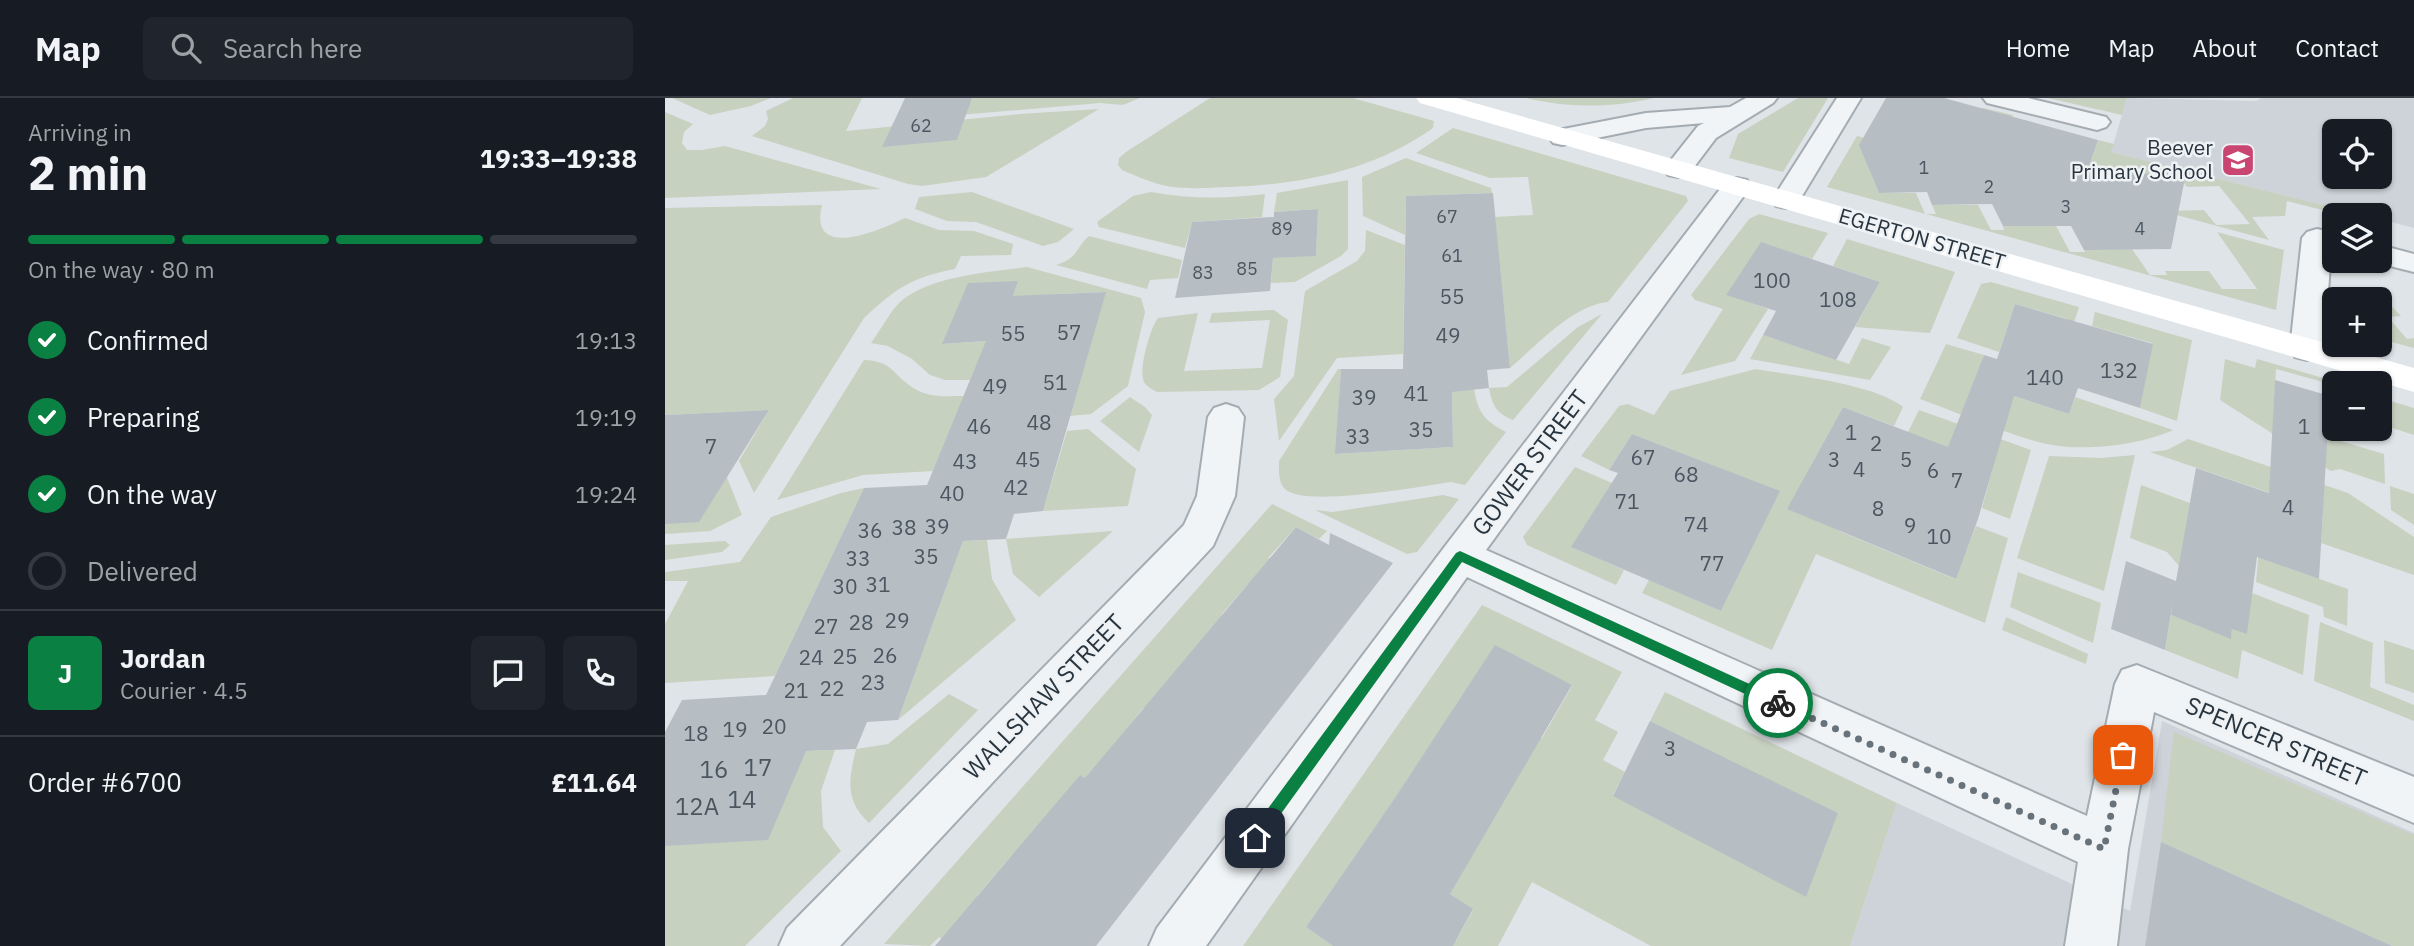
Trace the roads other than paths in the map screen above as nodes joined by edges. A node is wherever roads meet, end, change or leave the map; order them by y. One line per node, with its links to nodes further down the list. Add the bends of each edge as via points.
1 (1429, 98): 7 (street, EGERTON STREET)
2 (1764, 98): 5 (street)
3 (1996, 98): 6 (street)
4 (1849, 99): 10 (street)
5 (1731, 115): 7 (street, via 1699,114); 8 (street, via 1707,132)
6 (2097, 122)
7 (1562, 137): 8 (street, EGERTON STREET)
8 (1678, 169): 9 (street, EGERTON STREET)
9 (1737, 186): 10 (street, EGERTON STREET); 17 (street, GOWER STREET)
10 (1786, 200): 14 (street, EGERTON STREET)
11 (2322, 239): 14 (street, via 2317,238)
12 (2392, 257): 13 (street)
13 (2414, 263)
14 (2307, 349): 15 (street, EGERTON STREET)
15 (2414, 380)
16 (1226, 417): 20 (street, WALLSHAW STREET, via 1216,496 1199,535)
17 (1460, 556): 19 (street); 21 (street, GOWER STREET)
18 (2414, 800): 19 (street, SPENCER STREET, via 2137,684)
19 (2104, 849): 22 (street)
20 (805, 946)
21 (1175, 946)
22 (2091, 946)

